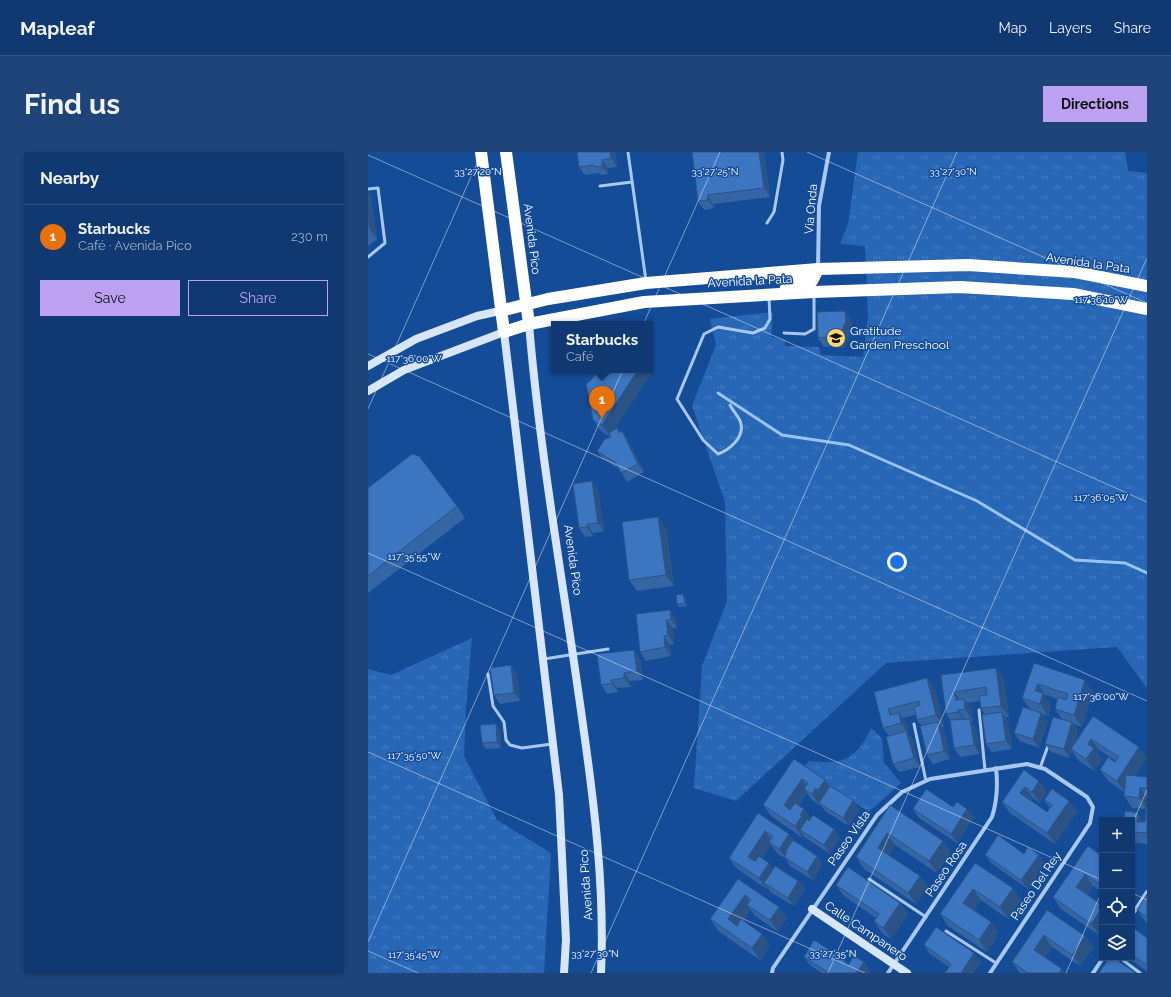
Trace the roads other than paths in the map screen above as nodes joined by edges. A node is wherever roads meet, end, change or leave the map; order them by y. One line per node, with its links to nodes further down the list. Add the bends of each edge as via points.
1 (481, 152): 19 (highway, Avenida Pico)
2 (506, 152): 17 (highway, Avenida Pico)
3 (628, 152): 6 (lane)
4 (782, 152): 9 (lane, via 783,160 774,212)
5 (829, 152): 11 (street, Via Onda, via 819,206)
6 (632, 182): 7 (lane); 12 (lane)
7 (600, 186)
8 (368, 189): 10 (lane, via 378,188 385,243)
9 (767, 223)
10 (368, 257)
11 (818, 269): 12 (highway, Avenida la Pata); 13 (highway, Avenida la Pata, via 968,265 1075,272); 15 (highway, via 812,282 788,283)
12 (646, 283): 17 (highway, Avenida la Pata)
13 (1147, 286)
14 (814, 292): 15 (highway, Avenida la Pata); 18 (highway, Avenida la Pata, via 960,287 1073,294); 22 (lane, via 814,329 805,334)
15 (784, 293): 16 (highway, Avenida la Pata)
16 (769, 294): 20 (highway, Avenida la Pata, via 644,302); 25 (lane, via 770,319 765,328 753,334 718,327 704,334 677,399 703,440 718,454 726,451 739,439 741,425)
17 (526, 304): 19 (highway, Avenida la Pata); 20 (highway, Avenida Pico)
18 (1147, 309)
19 (500, 310): 21 (highway, Avenida Pico); 23 (main road, Avenida la Pata, via 416,339)
20 (529, 324): 21 (highway, Avenida la Pata); 27 (main road, Avenida Pico, via 541,434)
21 (504, 332): 24 (main road, Avenida la Pata, via 404,370); 28 (main road, Avenida Pico)
22 (784, 333)
23 (368, 366)
24 (368, 391)
25 (730, 405)
26 (608, 649): 27 (lane)
27 (573, 654): 28 (lane); 50 (main road, Avenida Pico, via 596,833 603,929)
28 (544, 659): 33 (main road, Avenida Pico)
29 (488, 674): 33 (lane, via 493,706 504,722 506,740 510,745 522,748)
30 (979, 710): 36 (lane)
31 (914, 724): 37 (lane)
32 (1050, 739): 35 (lane)
33 (554, 744): 49 (main road, Avenida Pico, via 560,803 566,940)
34 (996, 768): 35 (street, Paseo Vista, via 1027,764); 36 (street, Paseo Vista); 43 (street, Paseo Rosa, via 997,794 992,817)
35 (1040, 768): 38 (street, Paseo Vista, via 1087,797)
36 (985, 770): 37 (street, Paseo Vista)
37 (926, 781): 41 (street, Paseo Vista, via 902,792 877,815)
38 (1093, 808): 47 (street, Paseo Del Rey, via 1090,823)
39 (869, 879): 43 (lane)
40 (1147, 892): 42 (street)
41 (812, 909): 48 (main road, Calle Campanero); 51 (street, Paseo Vista)
42 (1135, 910)
43 (926, 917): 48 (street, Paseo Rosa)
44 (946, 931): 47 (lane)
45 (1101, 961): 55 (street)
46 (1124, 961): 56 (lane)
47 (996, 963): 54 (street, Paseo Del Rey)
48 (894, 964): 52 (street, Paseo Rosa); 53 (main road, Calle Campanero)
49 (564, 973)
50 (601, 973)
51 (772, 973)
52 (888, 973)
53 (907, 973)
54 (990, 973)
55 (1093, 973)
56 (1140, 973)

